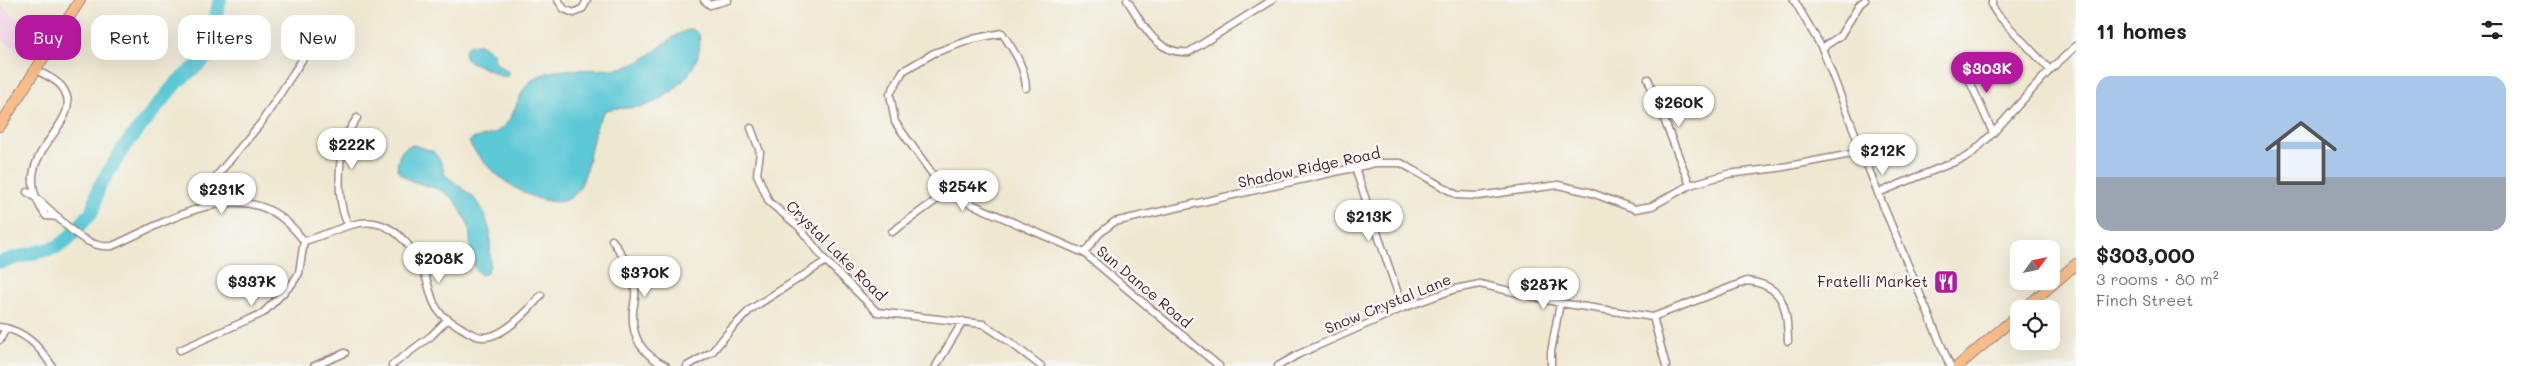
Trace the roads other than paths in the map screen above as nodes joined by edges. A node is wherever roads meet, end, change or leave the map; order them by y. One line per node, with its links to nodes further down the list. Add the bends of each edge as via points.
1 (80, 0): 15 (main road)
2 (558, 0): 3 (street, via 564,9 574,13 583,8)
3 (587, 0)
4 (704, 0): 5 (street, via 710,4)
5 (728, 0)
6 (1127, 0): 7 (street, via 1160,45 1180,52 1189,52)
7 (1272, 0)
8 (1794, 0): 12 (street)
9 (1866, 0): 12 (street, via 1860,4 1840,36)
10 (1992, 0): 16 (street, via 1997,14)
11 (2076, 46): 16 (street)
12 (1822, 48): 23 (street)
13 (302, 60): 30 (street, via 261,123 214,179 211,187)
14 (1962, 64): 22 (street)
15 (36, 70): 20 (main road); 24 (street, via 60,85 66,100 58,120)
16 (2050, 70): 22 (street)
17 (1648, 79): 26 (street)
18 (1026, 88): 28 (street, via 1026,74 1002,33 934,53 903,71 890,94 895,122)
19 (357, 118): 31 (street, via 346,136 342,155 341,208)
20 (0, 126)
21 (751, 128): 36 (street, Crystal Lake Road, via 760,152 757,174 769,202 798,226)
22 (1993, 133): 29 (street, via 1969,156)
23 (1862, 152): 26 (street, Shadow Ridge Road, via 1728,174); 29 (street)
24 (33, 153)
25 (1355, 168): 26 (street, Shadow Ridge Road, via 1401,163 1457,195 1478,196 1558,185 1589,192 1635,209 1652,206); 35 (street, Shadow Ridge Road, via 1114,222); 41 (street)
26 (1690, 185)
27 (25, 189): 30 (street, via 46,216 58,217 88,243 102,247 112,246 187,212)
28 (946, 193): 32 (street); 35 (street, Sun Dance Road)
29 (1878, 193): 62 (street)
30 (214, 205): 34 (street, via 240,203 270,210 290,224)
31 (348, 224): 34 (street, via 328,235); 43 (street, via 373,222 397,232 415,255 432,298 441,314)
32 (892, 232)
33 (612, 240): 54 (street, via 630,269 635,290 634,333 641,349)
34 (304, 241): 49 (street, via 300,273 263,313)
35 (1084, 253): 58 (street, Sun Dance Road)
36 (826, 261): 44 (street, Crystal Lake Road, via 877,312); 55 (street, via 751,309 712,352)
37 (2076, 264): 39 (main road)
38 (541, 295): 43 (street, via 526,313 491,336 482,338)
39 (2034, 300)
40 (1560, 303): 41 (street, Snow Crystal Lane, via 1480,284 1455,289); 42 (street, Snow Crystal Lane); 60 (street)
41 (1403, 308): 59 (street, Snow Crystal Lane)
42 (1653, 318): 48 (street, via 1747,282 1763,283 1778,293 1788,318); 61 (street)
43 (448, 319): 51 (street, via 431,336)
44 (963, 321): 56 (street); 57 (street, Crystal Lake Road, via 983,324)
45 (2010, 322): 63 (main road)
46 (3, 327): 47 (street); 52 (street, via 33,341)
47 (0, 340)
48 (1788, 342)
49 (180, 350)
50 (344, 353): 53 (street)
51 (392, 364)
52 (52, 366)
53 (314, 366)
54 (666, 366)
55 (687, 366)
56 (936, 366)
57 (1041, 366)
58 (1218, 366)
59 (1278, 366)
60 (1551, 366)
61 (1666, 366)
62 (1950, 366)
63 (1958, 366)

